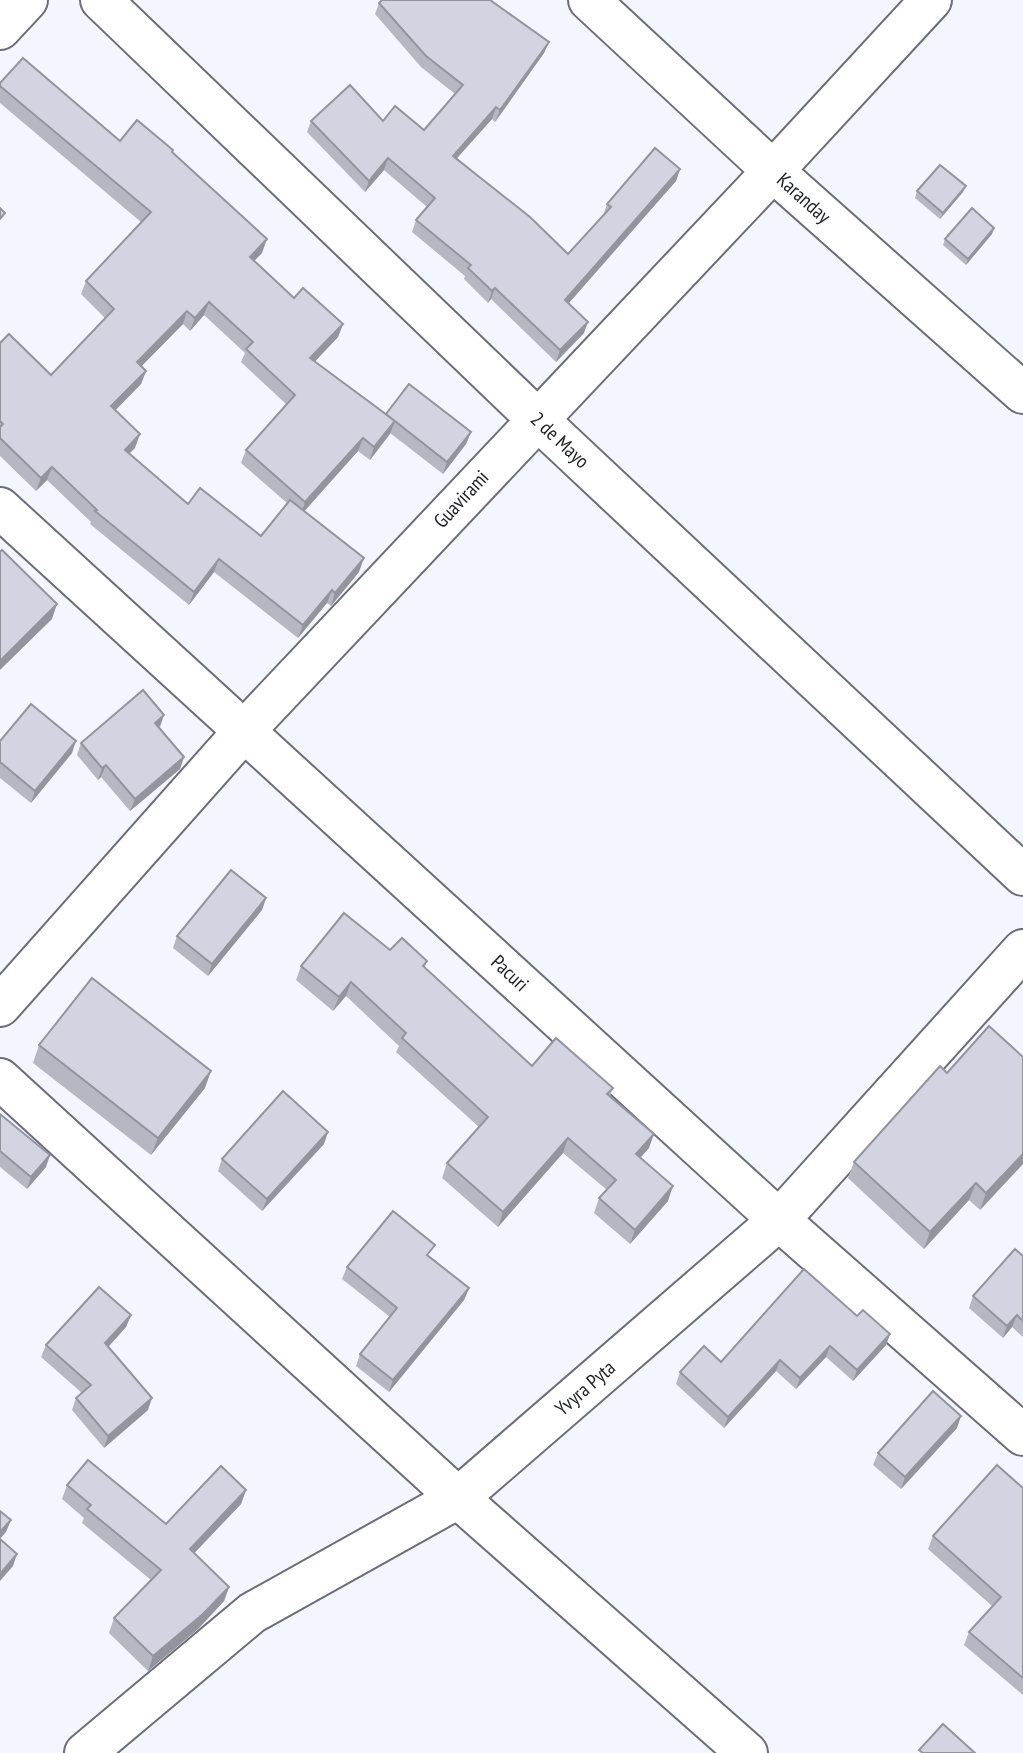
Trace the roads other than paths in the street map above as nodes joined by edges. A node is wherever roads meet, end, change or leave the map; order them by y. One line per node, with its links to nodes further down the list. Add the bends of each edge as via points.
1 (27, 0): 5 (street)
2 (101, 0): 8 (street, 2 de Mayo)
3 (589, 0): 6 (street, Karanday)
4 (931, 0): 6 (street, Guavirami)
5 (0, 29)
6 (773, 171): 7 (street, Karanday); 8 (street, Guavirami)
7 (1023, 393)
8 (537, 419): 10 (street, Guavirami); 11 (street, 2 de Mayo)
9 (0, 508): 10 (street, Pacuri)
10 (245, 730): 13 (street, Guavirami); 15 (street, Pacuri)
11 (1023, 875)
12 (1023, 950): 15 (street, Yvyra Pyta)
13 (0, 1006)
14 (0, 1079): 17 (street)
15 (779, 1220): 16 (street, Pacuri); 17 (street, Yvyra Pyta)
16 (1023, 1435)
17 (458, 1498): 18 (street, Yvyra Pyta, via 252,1613); 19 (street)
18 (85, 1753)
19 (747, 1753)

